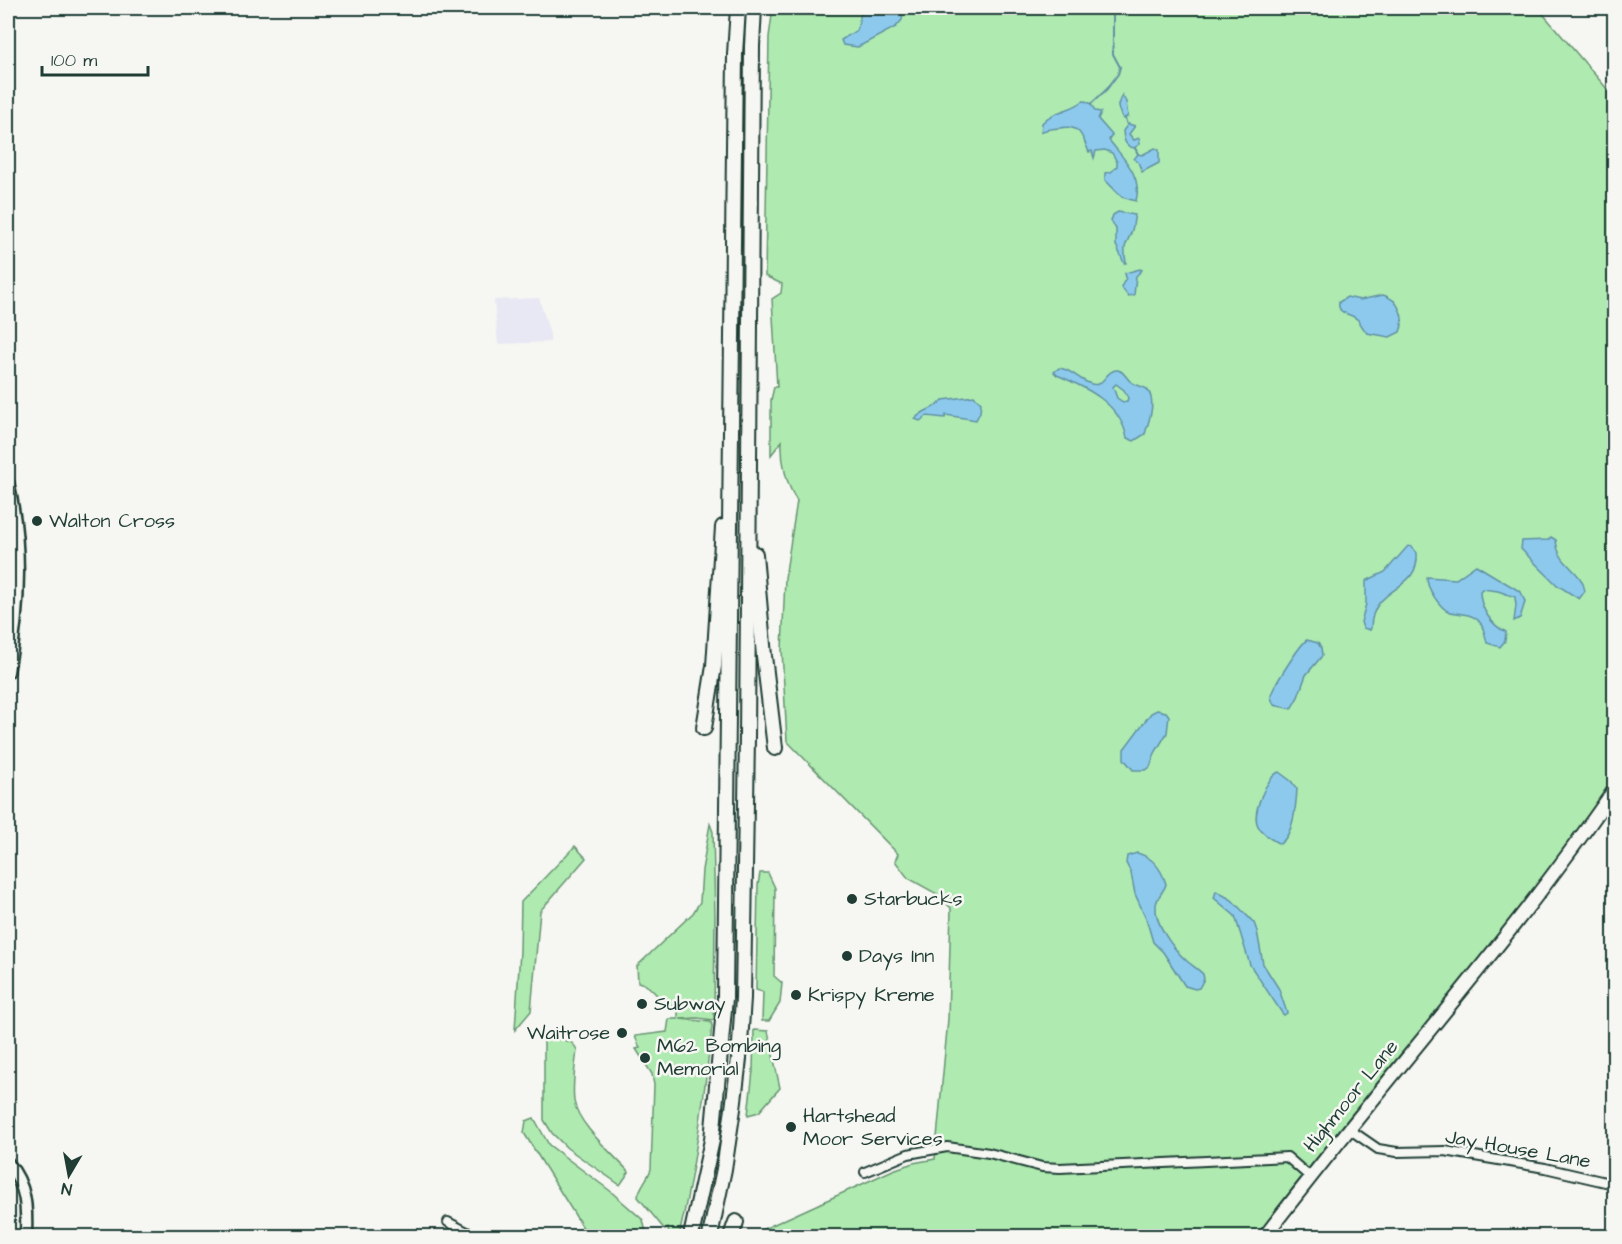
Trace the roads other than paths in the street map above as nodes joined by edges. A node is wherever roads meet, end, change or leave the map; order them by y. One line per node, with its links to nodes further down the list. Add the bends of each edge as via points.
1 (738, 8): 3 (highway)
2 (754, 8): 4 (highway)
3 (731, 462): 8 (highway, via 720,552 714,666); 20 (highway, via 725,998 712,1140)
4 (748, 471): 9 (highway); 21 (highway, via 742,1008 734,1109)
5 (8, 482): 6 (main road)
6 (11, 531): 7 (main road, via 17,569 17,608)
7 (8, 672)
8 (704, 728)
9 (775, 748)
10 (1614, 790): 11 (main road, Highmoor Lane, via 1544,887)
11 (1349, 1129): 14 (main road, Highmoor Lane); 15 (street, Jay House Lane, via 1378,1149 1445,1151)
12 (8, 1163): 18 (main road, via 19,1181 27,1208)
13 (865, 1172): 14 (street, Highmoor Lane, via 908,1154 947,1147 1060,1168 1287,1157)
14 (1310, 1177): 23 (main road)
15 (1614, 1184)
16 (448, 1222): 19 (street)
17 (736, 1222): 22 (highway)
18 (26, 1236)
19 (475, 1236)
20 (691, 1236)
21 (710, 1236)
22 (731, 1236)
23 (1265, 1236)

